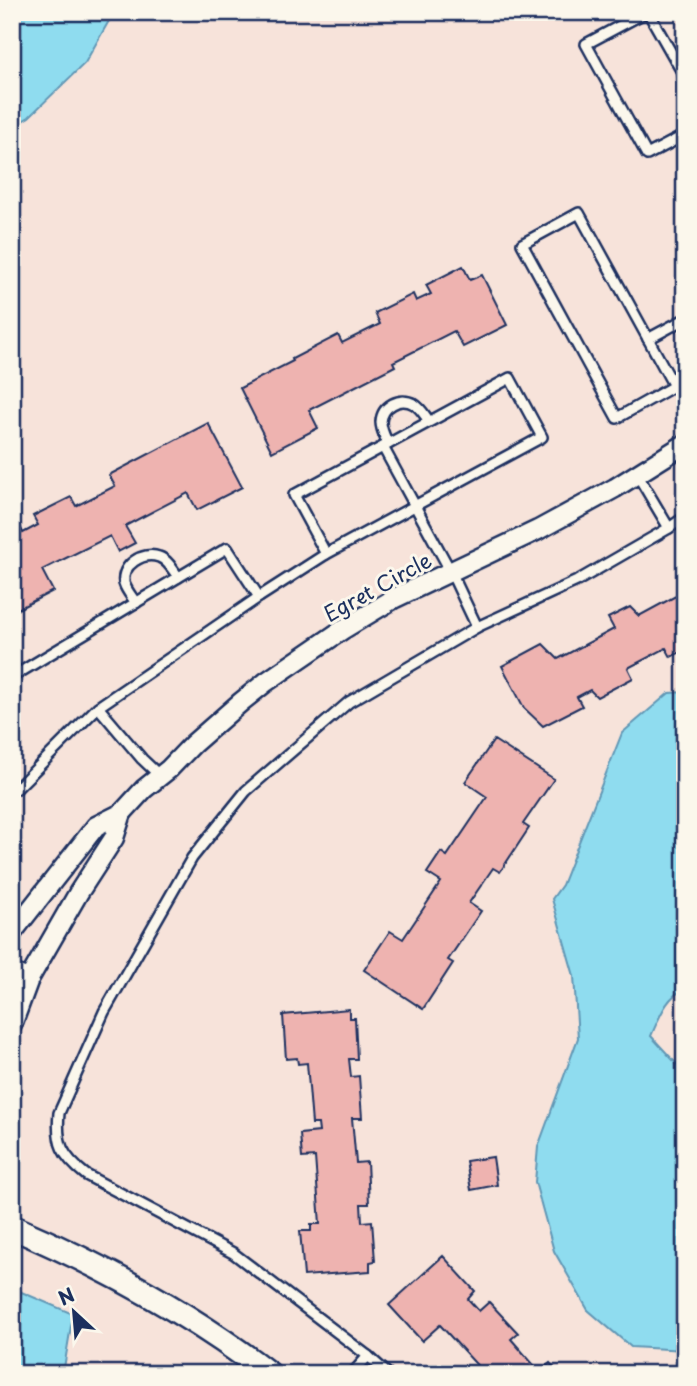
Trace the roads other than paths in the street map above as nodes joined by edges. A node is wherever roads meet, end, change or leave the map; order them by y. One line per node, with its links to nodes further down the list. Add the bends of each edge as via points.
1 (647, 12): 2 (lane); 3 (lane, via 586,44 647,155)
2 (685, 77)
3 (685, 135)
4 (685, 319): 5 (lane)
5 (648, 339): 5 (lane, via 579,213 522,244 617,418 674,386)
6 (429, 421): 8 (lane); 8 (lane, via 413,403 393,403 381,420); 10 (lane, via 510,378 542,437)
7 (685, 444): 9 (street, Egret Circle)
8 (385, 445): 10 (lane); 13 (lane, via 294,495)
9 (637, 474): 12 (lane); 14 (street, Egret Circle)
10 (415, 506): 13 (lane); 14 (lane)
11 (685, 517): 12 (lane)
12 (669, 528): 18 (lane, via 577,581)
13 (326, 554): 16 (lane)
14 (451, 572): 18 (lane); 21 (street, Egret Circle, via 395,598 266,682)
15 (178, 578): 16 (lane, via 226,548); 17 (lane); 17 (lane, via 159,557 134,561 124,585)
16 (259, 597): 20 (lane)
17 (136, 603): 19 (lane)
18 (477, 627): 28 (lane, via 349,702 246,791 192,858 104,1012 59,1114 62,1149 86,1175 233,1253)
19 (12, 677)
20 (98, 706): 21 (lane); 22 (lane, via 16,789)
21 (160, 776): 23 (street, Egret Circle)
22 (12, 784)
23 (122, 813): 24 (street, Egret Circle, via 96,826); 25 (street, Egret Circle, via 114,838)
24 (12, 933)
25 (21, 976): 26 (street, Egret Circle)
26 (12, 1025)
27 (12, 1227): 29 (street, via 127,1282)
28 (368, 1356): 30 (lane); 31 (lane)
29 (270, 1374)
30 (352, 1374)
31 (388, 1374)

